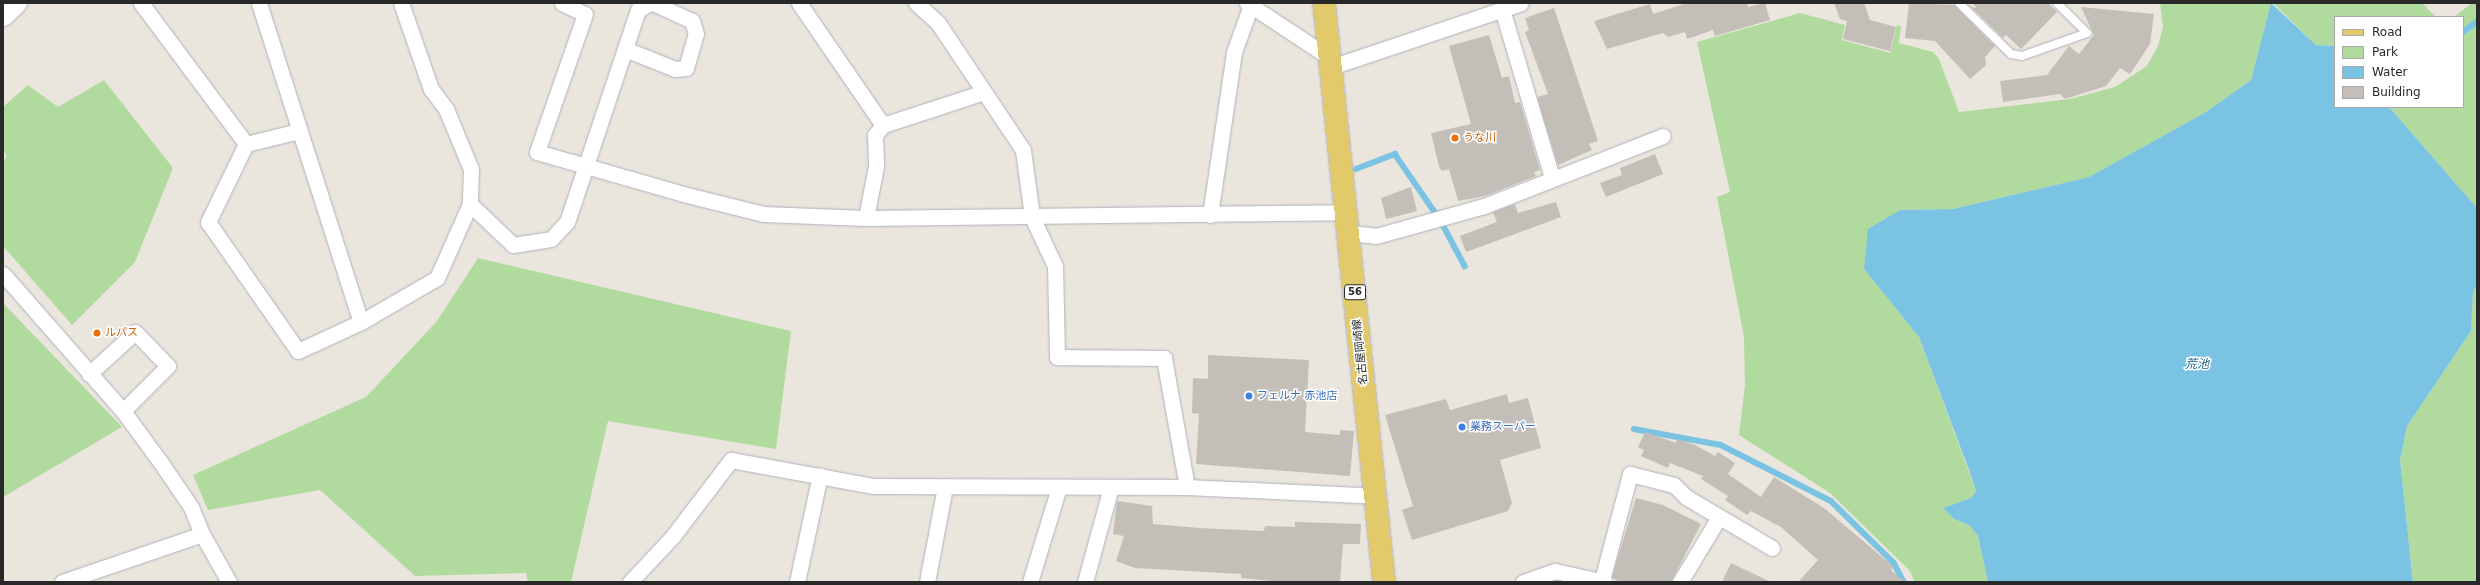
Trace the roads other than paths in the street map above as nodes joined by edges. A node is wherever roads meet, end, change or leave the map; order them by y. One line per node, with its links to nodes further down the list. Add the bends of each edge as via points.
1 (16, 3): 16 (street)
2 (140, 3): 23 (street)
3 (259, 3): 21 (street)
4 (401, 3): 26 (street, via 432,89 446,109 471,169)
5 (562, 3): 24 (street, via 585,14 537,152)
6 (650, 3): 17 (street, via 638,10)
7 (654, 3): 17 (street, via 692,21 696,34 686,68 675,69)
8 (916, 3): 19 (street, via 938,23)
9 (1324, 3): 18 (main road, 名古屋岡崎線 / 56)
10 (1521, 3): 15 (street)
11 (1959, 3): 12 (lane, via 2011,54 2022,56 2087,33)
12 (2057, 3)
13 (798, 4): 20 (street)
14 (1249, 4): 18 (street); 27 (street, via 1234,52)
15 (1502, 9): 18 (street); 25 (street)
16 (3, 16)
17 (625, 49): 24 (street)
18 (1330, 62): 30 (main road, 名古屋岡崎線 / 56)
19 (984, 92): 20 (street); 28 (street, via 1023,150)
20 (883, 125): 29 (street, via 875,135 876,166)
21 (300, 131): 23 (street); 32 (street)
22 (1663, 136): 25 (street)
23 (246, 144): 32 (street, via 208,222 298,351)
24 (585, 167): 26 (street, via 567,222 551,239 513,245); 29 (street, via 763,214)
25 (1552, 178): 30 (street, via 1484,206 1376,236)
26 (470, 204): 32 (street, via 437,278)
27 (1210, 215): 28 (street); 30 (street)
28 (1032, 217): 29 (street); 39 (street, via 1055,266 1058,357 1164,358)
29 (866, 218)
30 (1348, 223): 40 (main road, 名古屋岡崎線 / 56)
31 (3, 274): 33 (street)
32 (361, 322)
33 (89, 374): 34 (street); 34 (street, via 135,332 168,366)
34 (123, 411): 42 (street, via 191,507)
35 (820, 476): 37 (street, via 873,486); 47 (street, via 731,460 673,536); 48 (street)
36 (1111, 486): 38 (street); 39 (street); 51 (street)
37 (945, 487): 38 (street); 49 (street)
38 (1059, 487): 50 (street)
39 (1187, 487): 40 (street)
40 (1375, 496): 52 (main road, 名古屋岡崎線 / 56)
41 (1719, 517): 43 (street); 44 (street, via 1686,497 1674,485 1630,474); 54 (street)
42 (202, 534): 45 (street); 46 (street)
43 (1772, 548)
44 (1604, 581): 53 (street, via 1555,571)
45 (62, 582)
46 (229, 582)
47 (630, 582)
48 (797, 582)
49 (927, 582)
50 (1030, 582)
51 (1085, 582)
52 (1384, 582)
53 (1523, 582)
54 (1680, 582)

